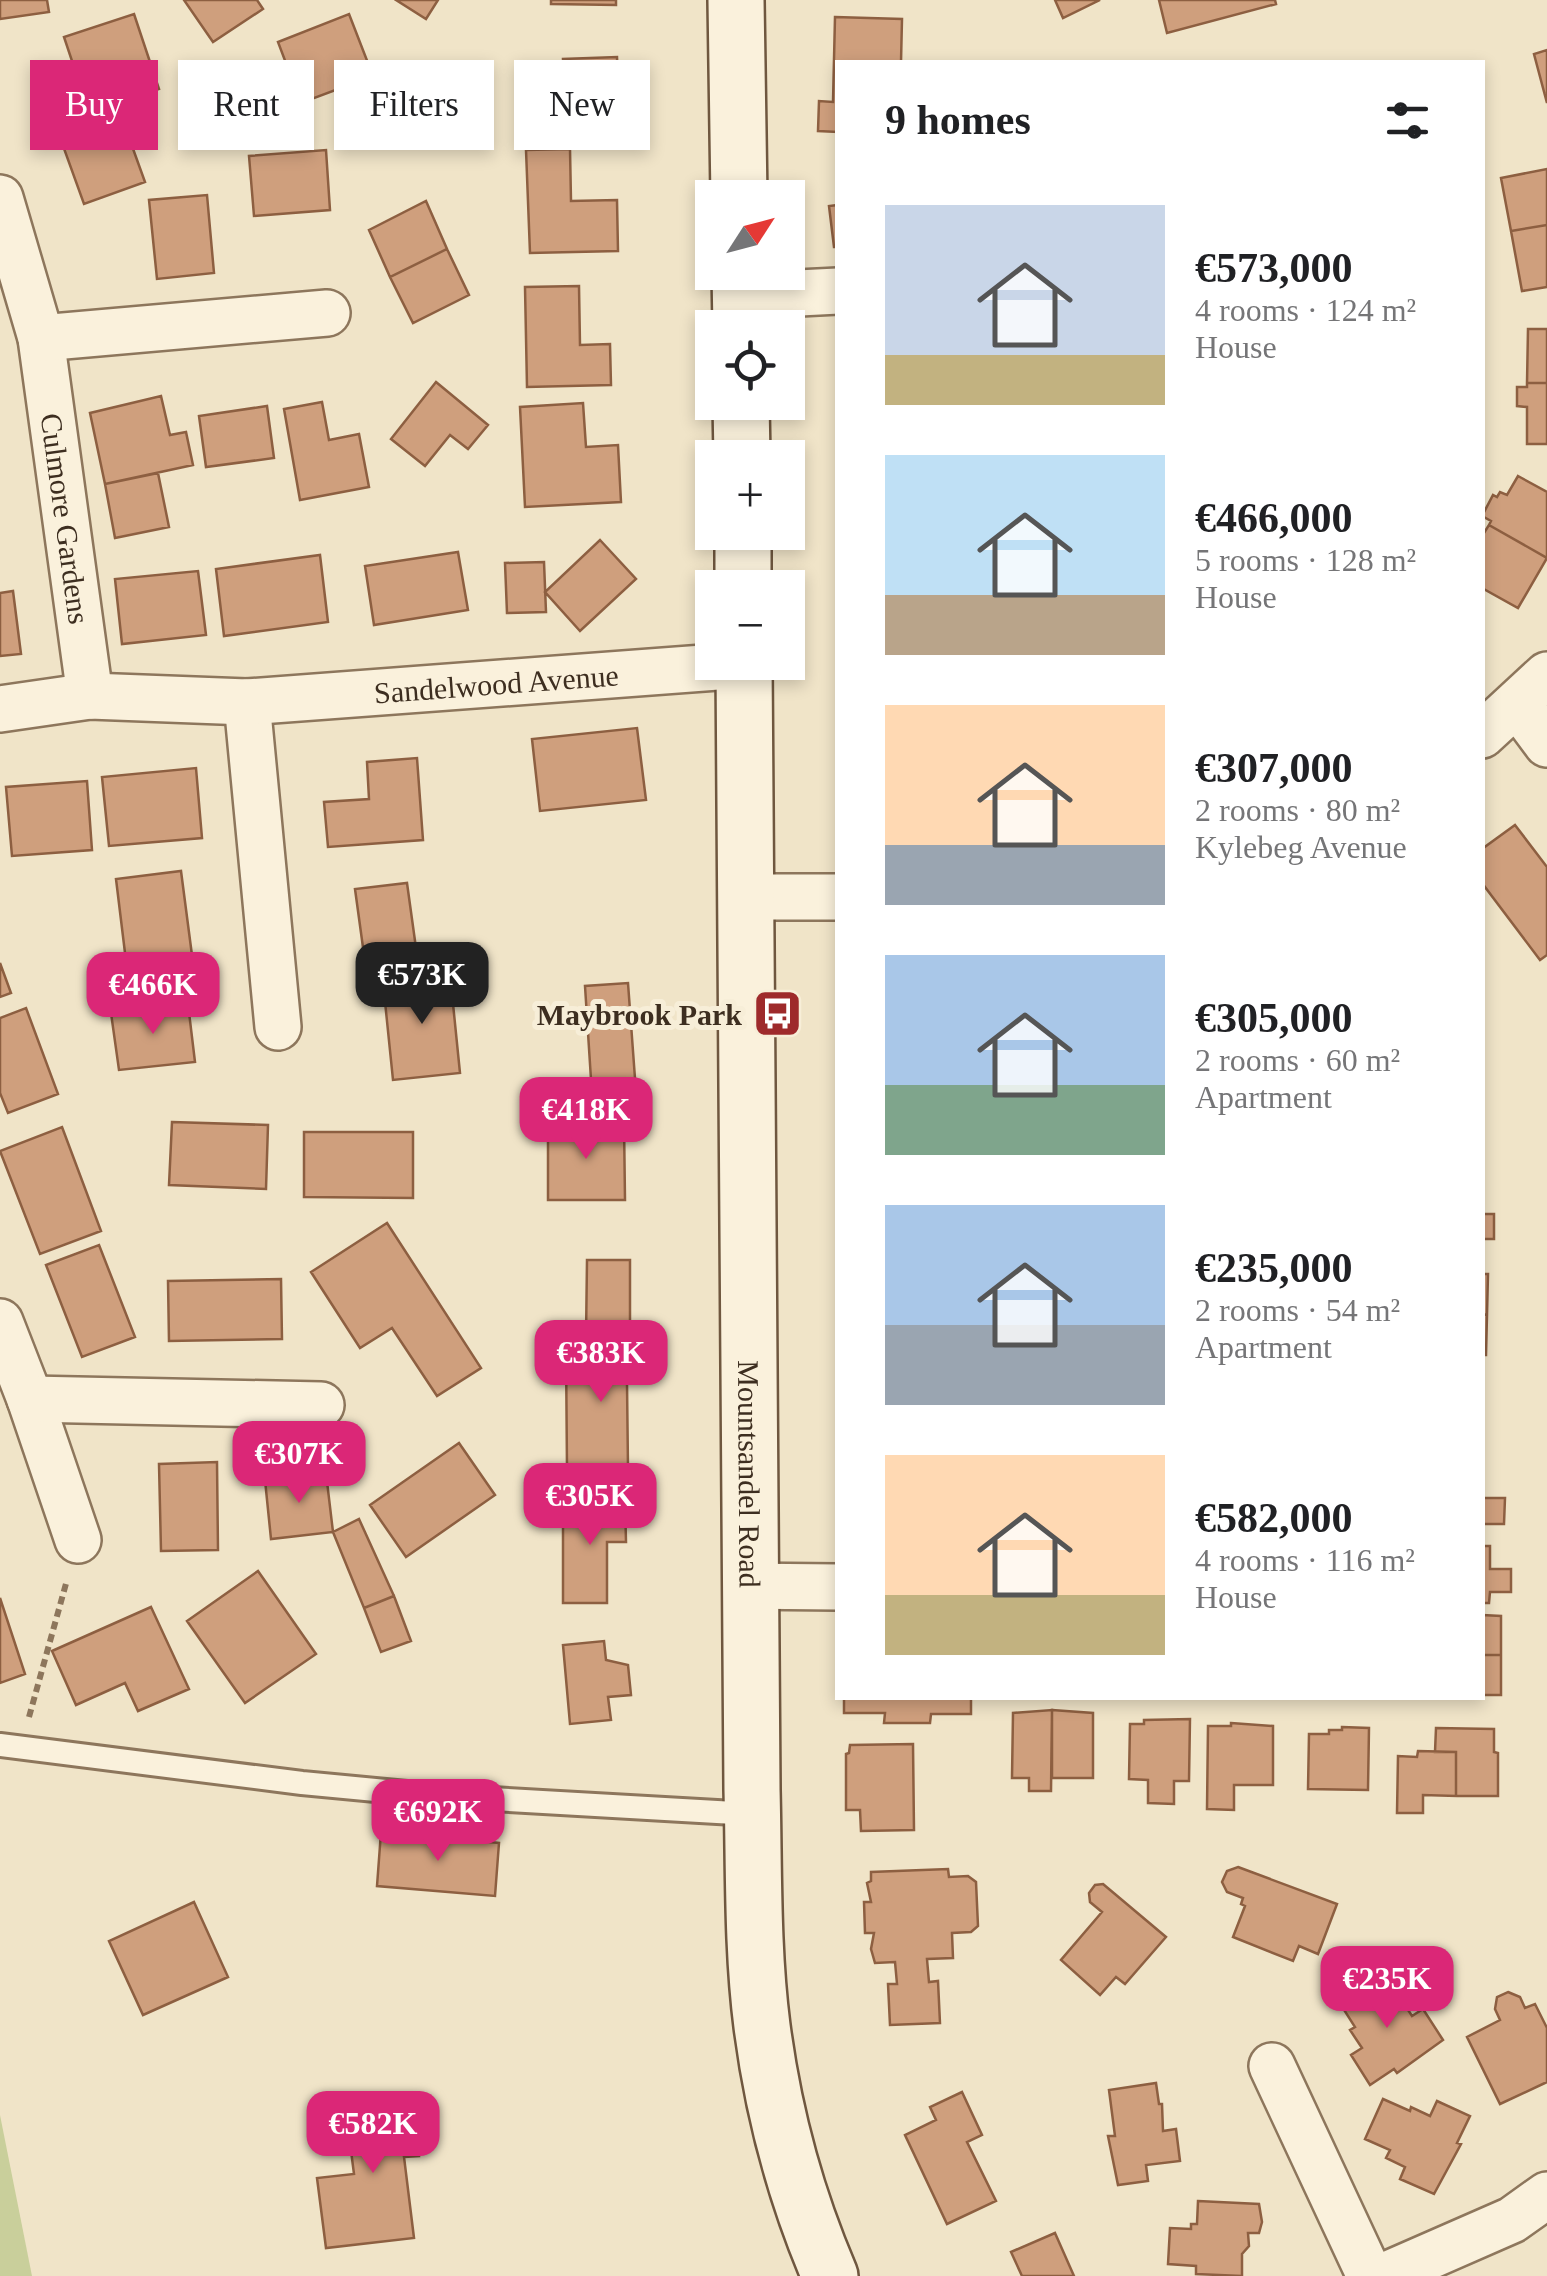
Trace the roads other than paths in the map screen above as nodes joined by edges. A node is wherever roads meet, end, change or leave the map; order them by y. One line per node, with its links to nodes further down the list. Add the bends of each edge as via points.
1 (736, 0): 2 (street)
2 (739, 180)
3 (0, 198): 7 (street, Culmore Gardens)
4 (835, 291): 5 (street)
5 (740, 299)
6 (327, 313): 7 (street)
7 (40, 338): 11 (street, Culmore Gardens)
8 (695, 668): 12 (street, Sandelwood Avenue)
9 (744, 680): 16 (street, Mountsandel Road)
10 (1532, 690): 14 (street); 15 (street)
11 (90, 696): 12 (street, Sandelwood Avenue); 13 (street, Sandelwood Avenue)
12 (248, 702): 18 (street)
13 (0, 708)
14 (1485, 732)
15 (1547, 744)
16 (747, 897): 17 (street); 23 (street, Mountsandel Road)
17 (835, 897)
18 (278, 1027)
19 (0, 1322): 20 (street)
20 (30, 1399): 21 (street); 22 (street)
21 (321, 1405)
22 (78, 1540)
23 (750, 1586): 24 (street); 26 (street, Mountsandel Road)
24 (835, 1587)
25 (10, 1747): 26 (lane, via 400,1792)
26 (752, 1814): 29 (street, Mountsandel Road, via 762,2024 792,2166)
27 (1272, 2066): 30 (street)
28 (1547, 2194): 31 (street, via 1512,2220)
29 (830, 2276)
30 (1370, 2276)
31 (1384, 2276)

